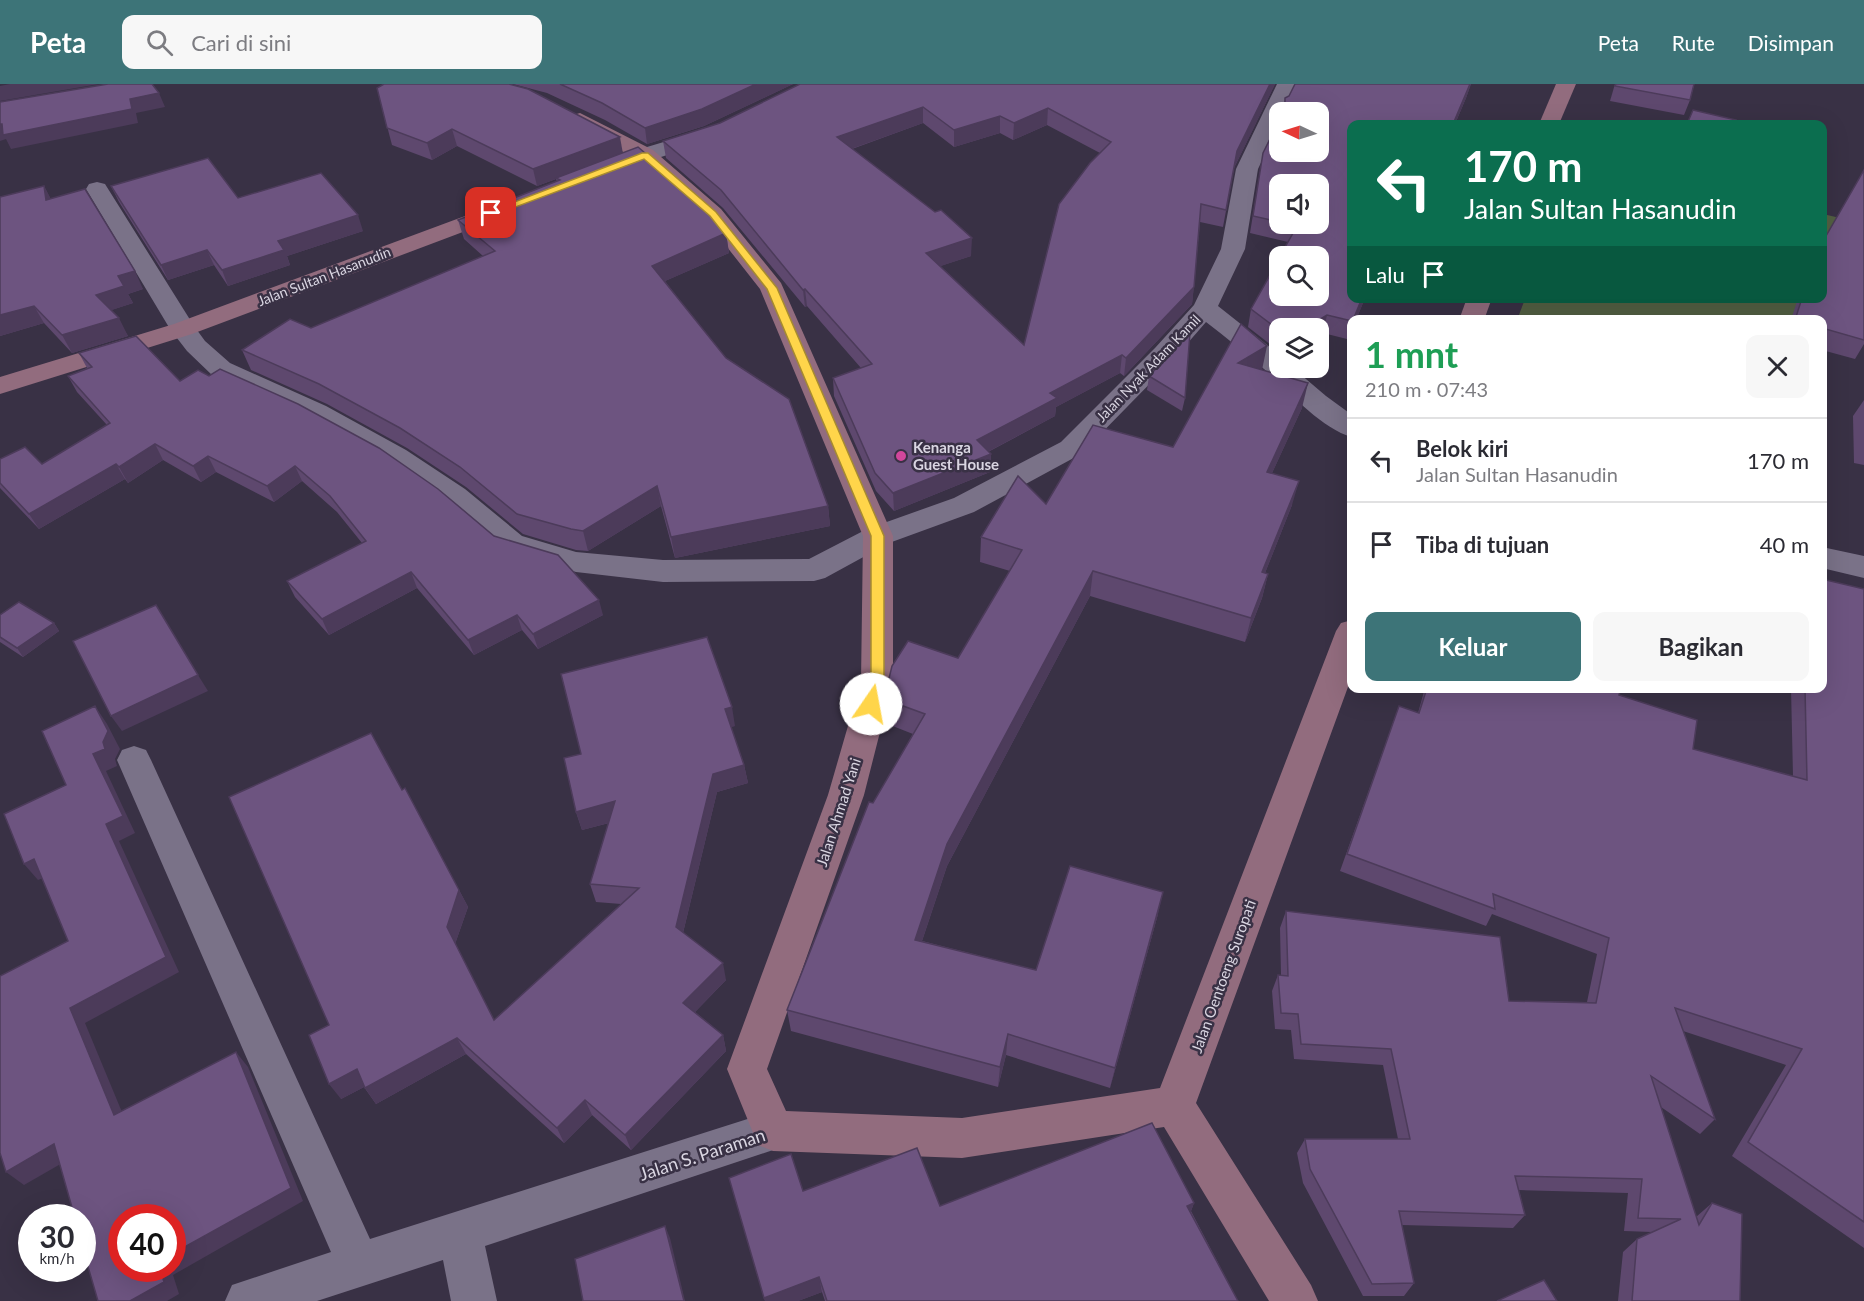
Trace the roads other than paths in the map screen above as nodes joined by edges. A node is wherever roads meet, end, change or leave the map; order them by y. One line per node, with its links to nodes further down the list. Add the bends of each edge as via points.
1 (1287, 84): 10 (street, Jalan Nyak Adam Kamil, via 1247,169 1233,249)
2 (1566, 84): 4 (street)
3 (558, 108): 6 (street, Jalan Ahmad Yani)
4 (1551, 120)
5 (723, 128): 6 (street)
6 (645, 155): 7 (street); 14 (street, Jalan Ahmad Yani, via 713,214 772,288)
7 (612, 168)
8 (97, 189): 11 (street, Jalan Nyak Adam Kamil)
9 (524, 201): 11 (street, Jalan Sultan Hasanudin)
10 (1205, 308): 13 (street); 14 (street, Jalan Nyak Adam Kamil, via 1071,448 964,505)
11 (183, 328): 12 (street, Jalan Sultan Hasanudin); 14 (street, Jalan Nyak Adam Kamil, via 220,369 316,412 396,456 455,496 511,543 522,547 576,562 663,571 814,570)
12 (0, 386)
13 (1347, 424)
14 (878, 536): 20 (street, Jalan Ahmad Yani, via 878,681 846,795 747,1069)
15 (1827, 558): 16 (street)
16 (1864, 567)
17 (1347, 644): 19 (street, Jalan Oentoeng Suropati)
18 (134, 760): 22 (street)
19 (1174, 1106): 20 (street, Jalan S. Paraman, via 962,1138); 25 (street)
20 (773, 1131): 21 (street, Jalan S. Paraman)
21 (460, 1232): 22 (street, Jalan S. Paraman); 24 (street)
22 (358, 1264): 23 (street, Jalan S. Paraman)
23 (248, 1301)
24 (474, 1301)
25 (1295, 1301)

